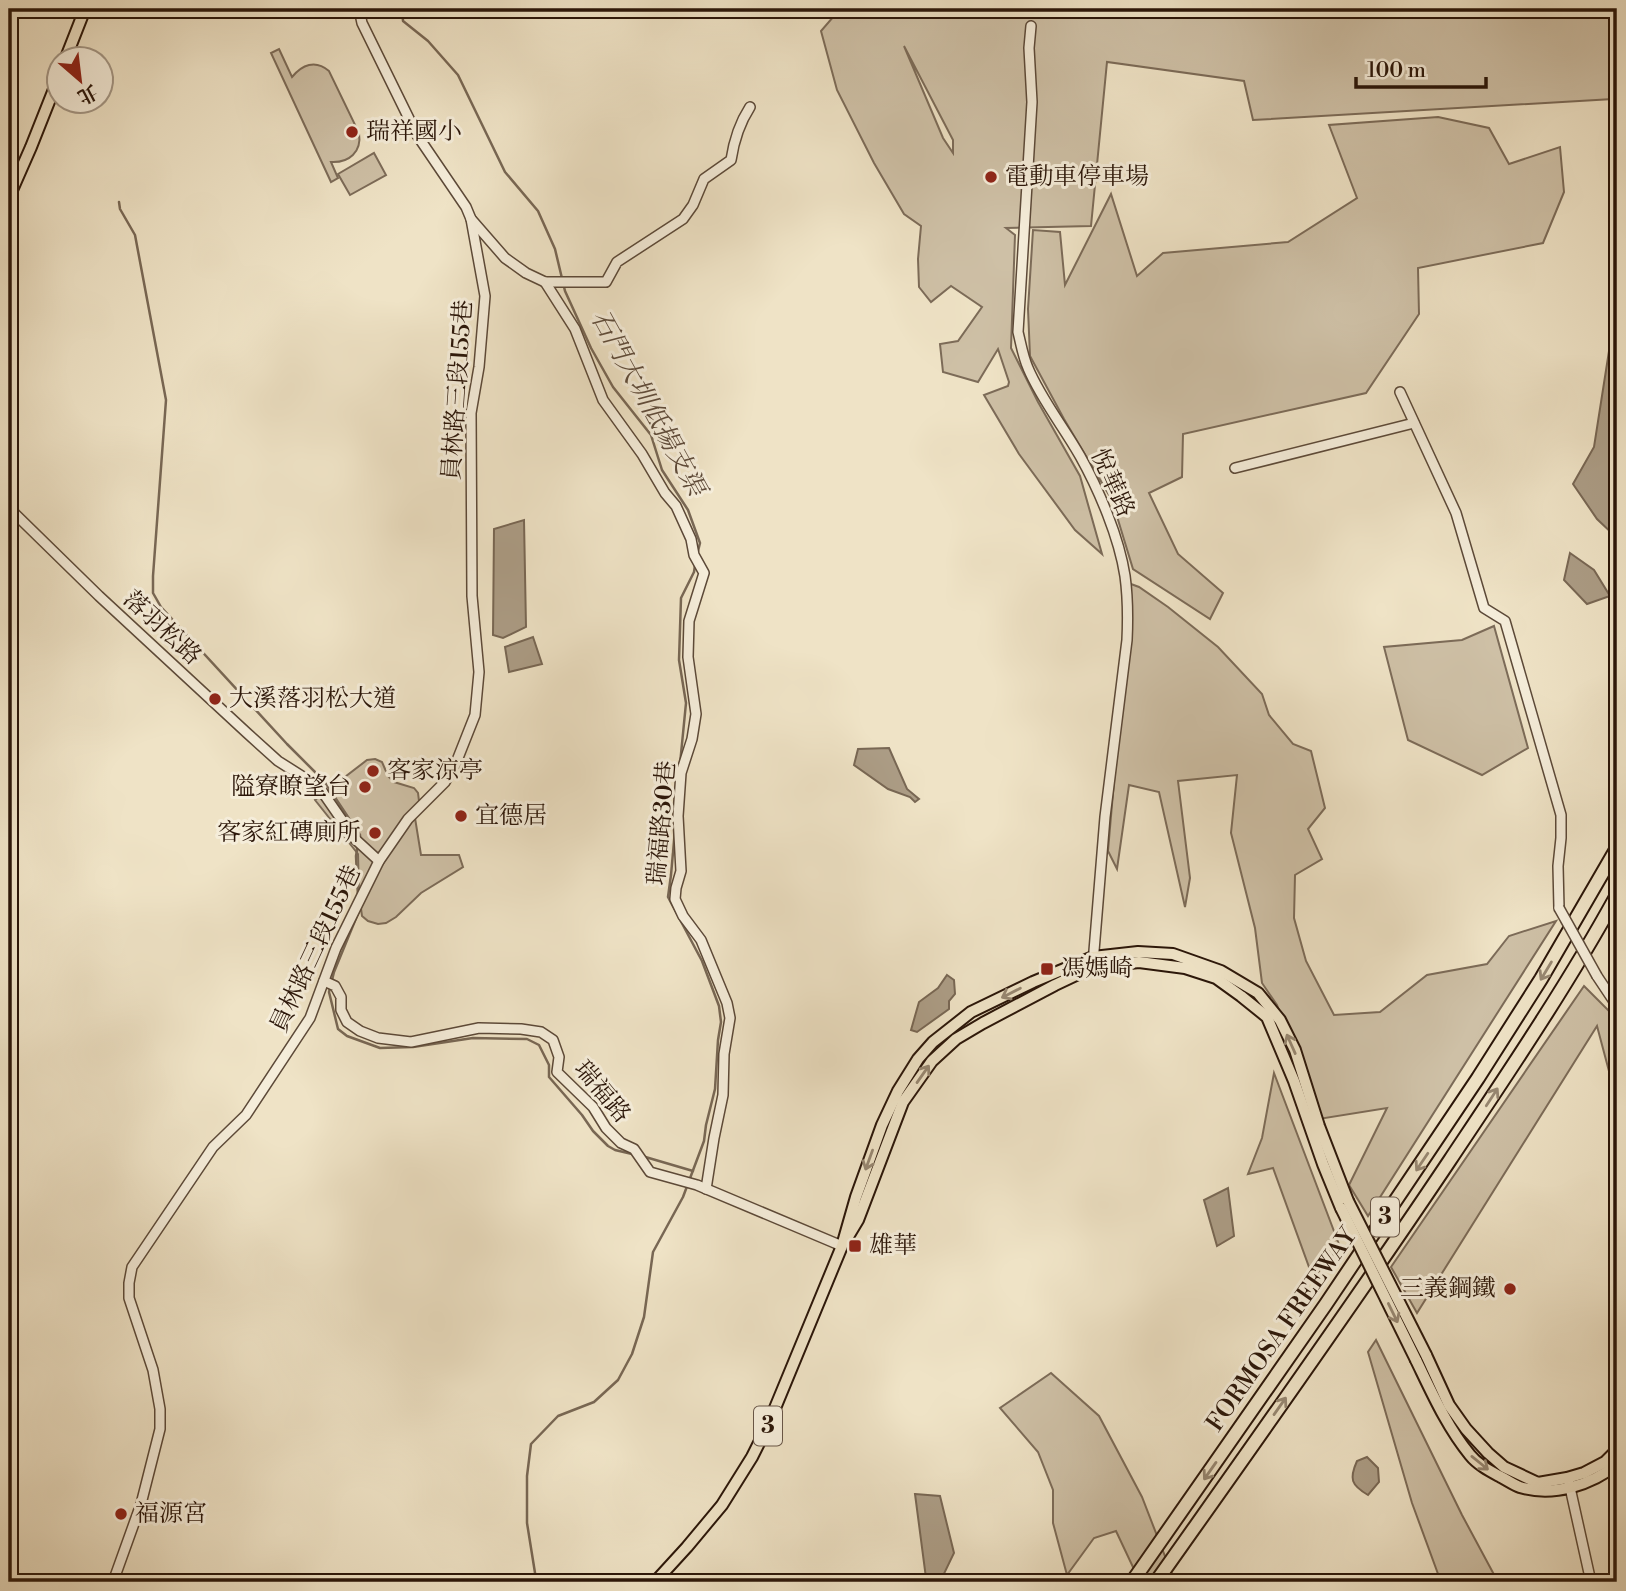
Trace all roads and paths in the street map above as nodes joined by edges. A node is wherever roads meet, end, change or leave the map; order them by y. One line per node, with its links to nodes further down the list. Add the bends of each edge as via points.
1 (85, 9): 4 (main road)
2 (359, 9): 8 (street, via 417,135)
3 (1031, 26): 17 (street, 悅華路, via 1031,120 1018,332 1026,365 1080,456 1114,534 1125,574 1128,614)
4 (70, 46)
5 (750, 107): 9 (street, via 741,120 730,160 704,179 683,219 617,262 606,282)
6 (46, 109): 7 (main road)
7 (9, 197)
8 (471, 219): 9 (street, via 505,258); 15 (street, 員林路三段155巷, via 485,296 471,413 472,596 479,672 475,715 445,782 408,819)
9 (545, 282): 20 (street, 瑞福路30巷, via 575,329 603,400 676,506 704,573 689,621 688,657 696,714 681,773 681,871 675,900 701,940 730,1018 723,1095)
10 (1400, 392): 11 (street)
11 (1414, 423): 12 (street); 19 (street, bridge, via 1456,513 1485,608 1505,621 1527,694 1561,815 1559,908)
12 (1235, 468)
13 (9, 508): 15 (street, 落羽松路, via 278,761 319,787 359,842)
14 (1617, 848): 25 (highway, FORMOSA FREEWAY / 3, one-way to 25, via 1478,1078)
15 (379, 861): 18 (street, 員林路三段155巷, via 336,948)
16 (1617, 895): 28 (highway, FORMOSA FREEWAY / 3, one-way to 16, via 1448,1163)
17 (1093, 962): 21 (main road, 3, via 1033,982 971,1013 925,1051 882,1125); 24 (main road, 3, bridge, via 1138,952 1173,954 1221,971 1258,993 1280,1020 1295,1050 1344,1204 1444,1407 1504,1467 1538,1483)
18 (329, 983): 20 (street, 瑞福路, via 341,997 347,1022 378,1038 411,1042 479,1028 541,1032 553,1040 559,1057 557,1072 593,1107 606,1128 640,1155 650,1172); 26 (street, 員林路三段155巷, via 246,1115 214,1147 132,1267 130,1297 153,1370 160,1429 141,1504)
19 (1617, 1006)
20 (706, 1189): 21 (street, 瑞福路)
21 (842, 1246): 27 (main road, 3, via 752,1457 722,1505)
22 (1617, 1450): 24 (main road, 3)
23 (1617, 1464): 24 (main road, 3, via 1609,1471)
24 (1569, 1483): 29 (street)
25 (1135, 1579)
26 (113, 1582)
27 (654, 1582)
28 (1156, 1582)
29 (1591, 1582)

